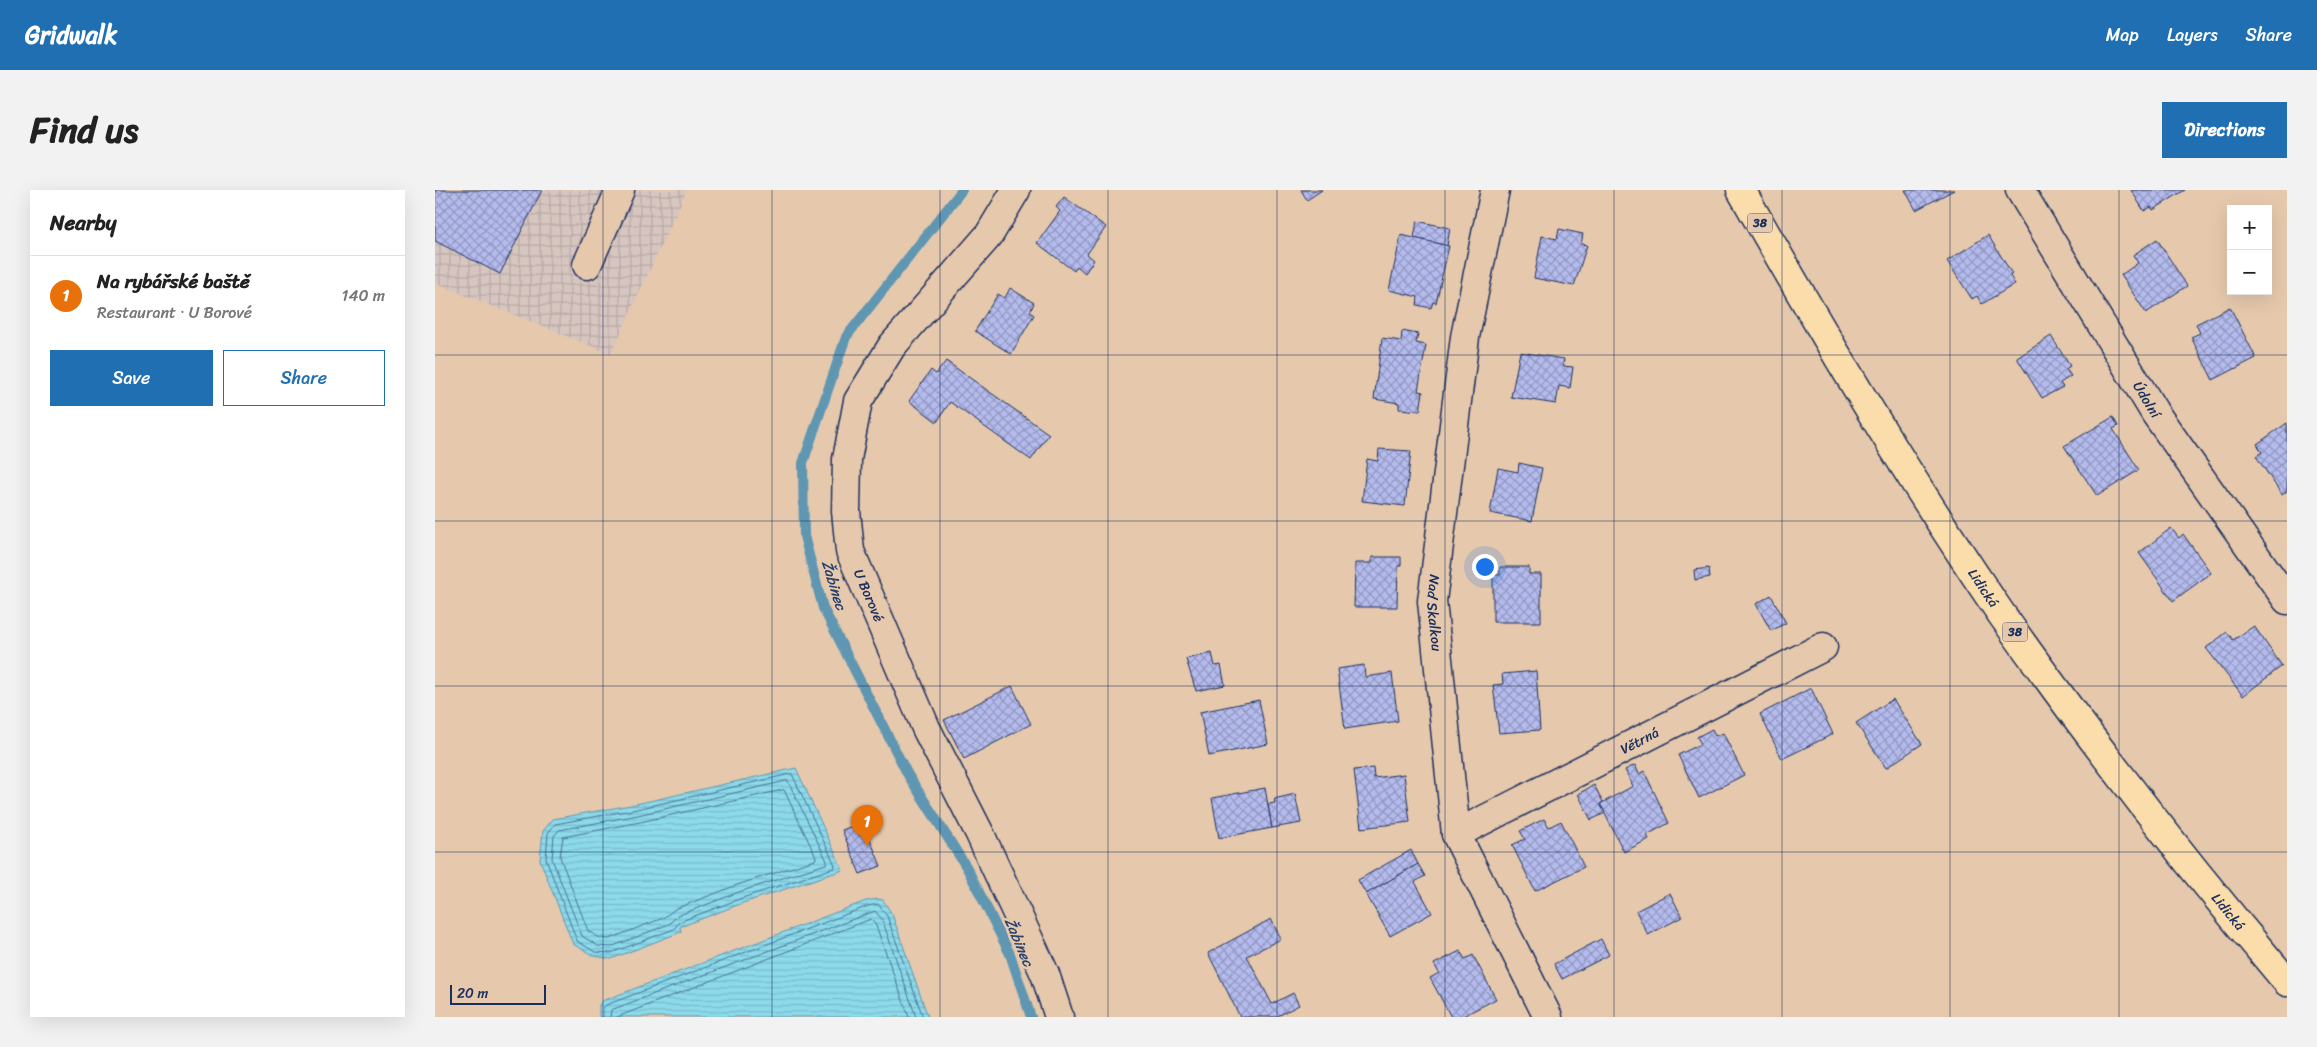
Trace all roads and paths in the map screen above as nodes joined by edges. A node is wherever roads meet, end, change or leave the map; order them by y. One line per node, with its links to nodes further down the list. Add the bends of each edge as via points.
1 (620, 190): 6 (street)
2 (1016, 190): 11 (street, U Borové, via 989,236 892,346 859,401 847,459 846,511 850,551 926,728 1045,974)
3 (1495, 190): 9 (street, Nad Skalkou, via 1465,337 1432,601)
4 (1741, 190): 10 (main road, Lidická / 38, via 1892,447 2002,614 2219,902)
5 (2021, 190): 7 (street, Údolní, via 2155,413)
6 (587, 266)
7 (2287, 600)
8 (1823, 646): 9 (street, Větrná)
9 (1456, 834): 12 (street, Nad Skalkou)
10 (2287, 982)
11 (1059, 1017)
12 (1548, 1017)

